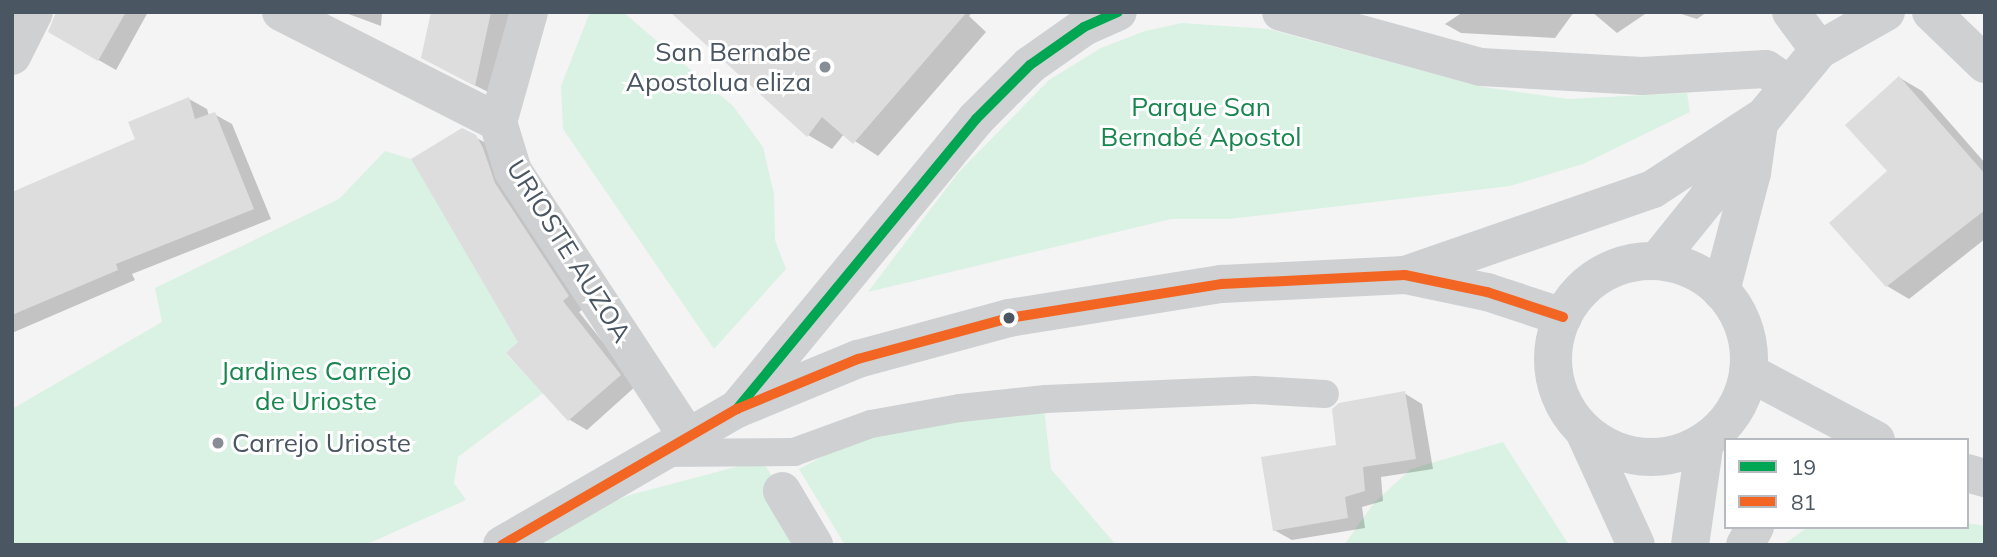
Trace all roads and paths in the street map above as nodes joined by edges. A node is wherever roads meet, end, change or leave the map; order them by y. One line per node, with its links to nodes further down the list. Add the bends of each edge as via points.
1 (34, 12): 10 (street)
2 (281, 12): 14 (street)
3 (529, 12): 14 (street)
4 (1118, 12): 21 (street, via 1084,27 1030,65 976,119)
5 (1281, 12): 12 (street, via 1481,66 1642,76 1766,69)
6 (1791, 12): 9 (street)
7 (1886, 12): 9 (street)
8 (1931, 12): 11 (street)
9 (1819, 50): 12 (street)
10 (12, 56)
11 (1985, 64)
12 (1790, 85): 13 (street)
13 (1760, 119): 15 (street, via 1724,165 1707,199); 16 (street, via 1653,189); 17 (street, via 1752,173)
14 (498, 122): 25 (street, URIOSTE AUZOA, via 513,171)
15 (1657, 261): 17 (street, via 1700,274); 18 (street, via 1609,271 1586,286)
16 (1405, 275): 18 (street, via 1487,292); 21 (street, via 1222,284 1009,318 858,359)
17 (1721, 291): 19 (street, via 1743,324)
18 (1563, 317): 22 (street, via 1555,338 1554,378 1570,415)
19 (1748, 372): 23 (street); 24 (street, via 1735,411)
20 (1325, 394): 25 (lane, via 1254,390 1046,399 960,408 871,424 794,452)
21 (737, 409): 25 (street)
22 (1584, 431): 24 (street, via 1616,450 1642,457 1672,455); 30 (street)
23 (1873, 438)
24 (1705, 441): 31 (street)
25 (673, 444): 28 (street)
26 (782, 491): 29 (street)
27 (1754, 529): 32 (street)
28 (502, 545)
29 (814, 545)
30 (1636, 545)
31 (1690, 545)
32 (1745, 545)

